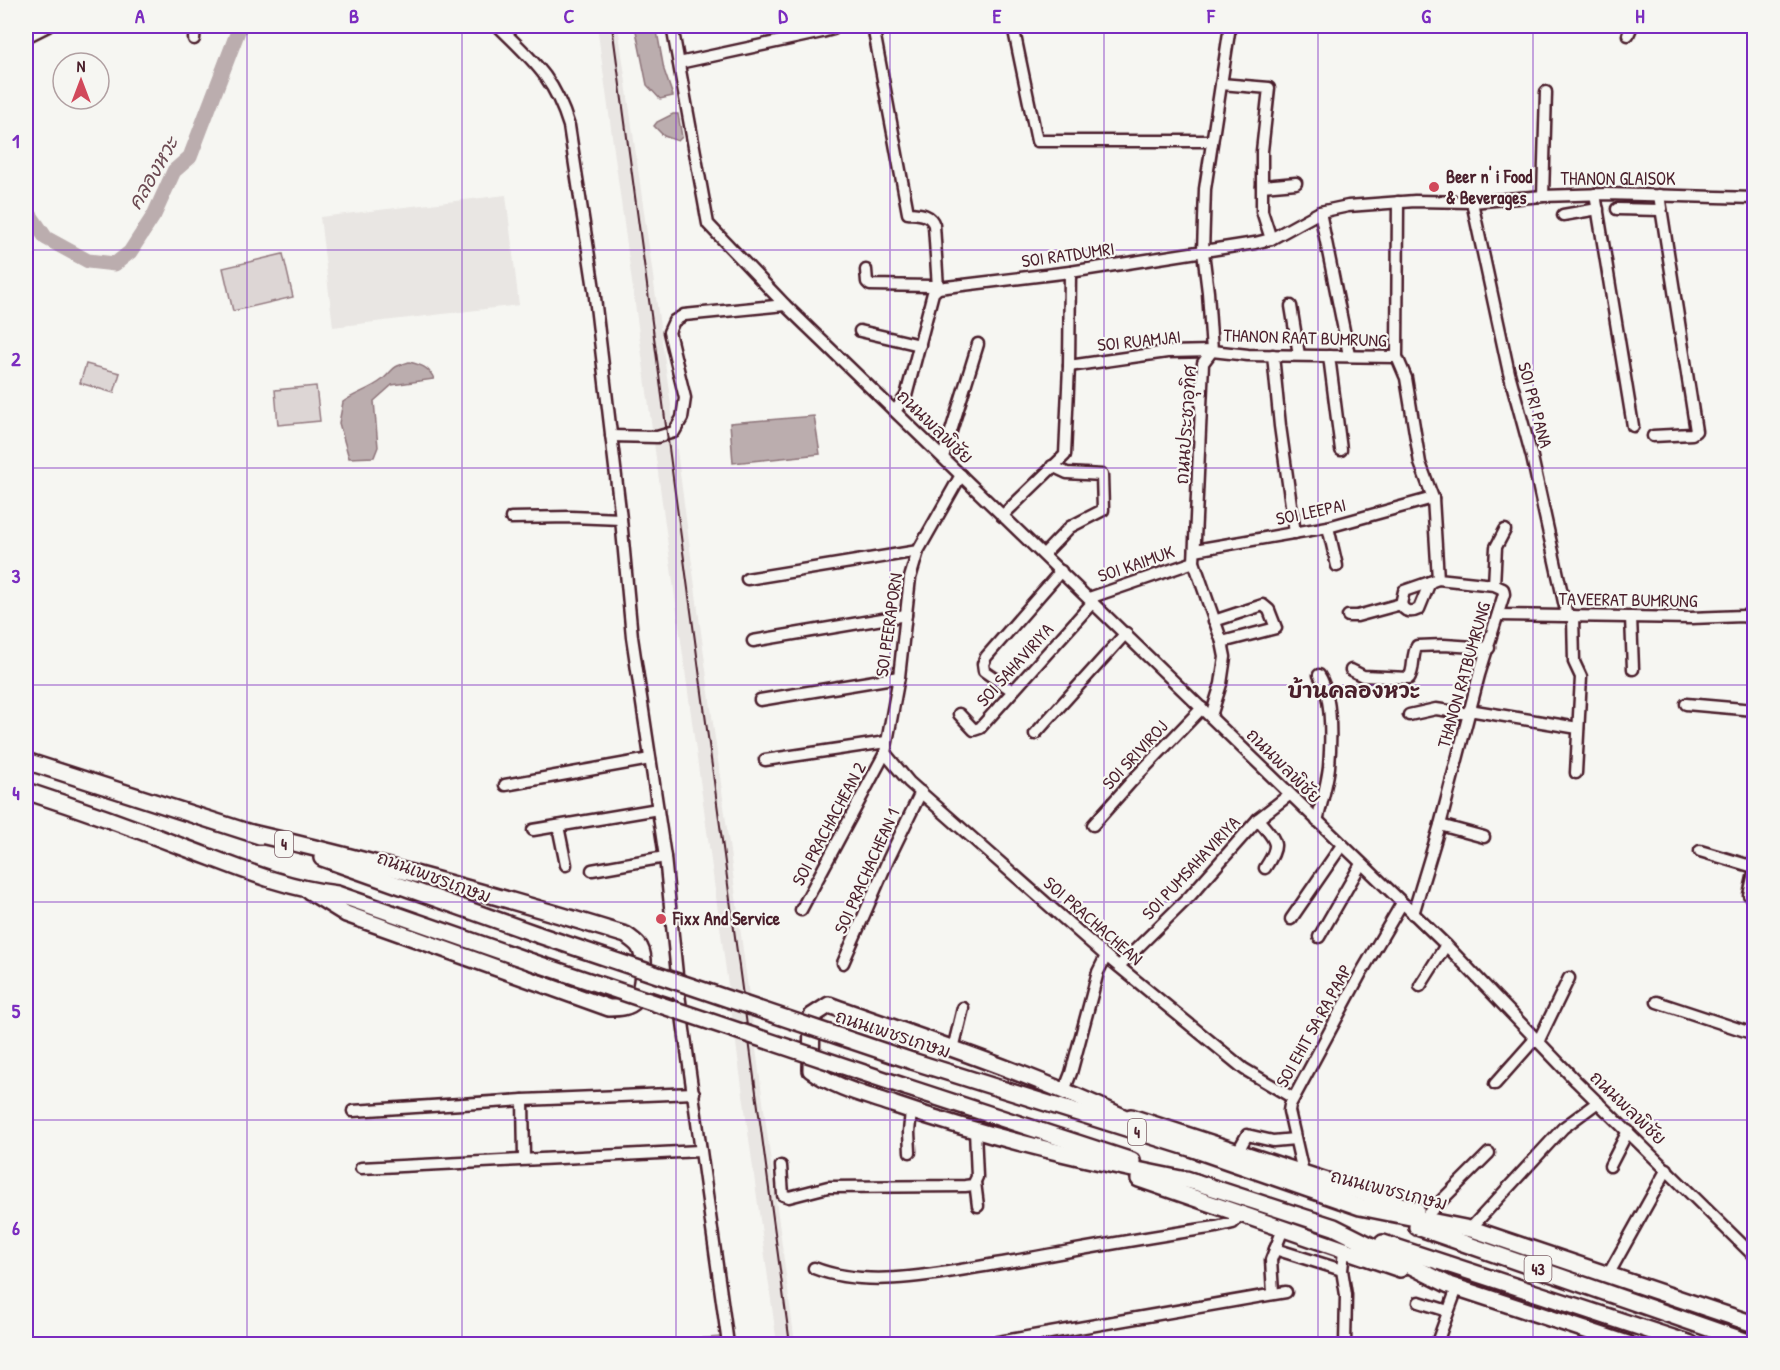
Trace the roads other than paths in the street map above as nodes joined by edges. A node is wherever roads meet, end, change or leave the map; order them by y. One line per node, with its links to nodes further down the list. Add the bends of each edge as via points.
1 (48, 26): 9 (street)
2 (195, 26): 10 (street)
3 (498, 26): 47 (street, via 542,70 561,101 569,126)
4 (672, 26): 11 (street, ถนนพลพิชัย)
5 (835, 26): 11 (street, via 822,33)
6 (873, 26): 32 (street, via 908,213 926,215 934,225)
7 (1013, 26): 14 (street, via 1037,141)
8 (1230, 26): 12 (street, ถนนประชาอุทิศ)
9 (26, 37)
10 (194, 39)
11 (679, 63): 33 (street, ถนนพลพิชัย, via 708,224)
12 (1221, 84): 14 (street, ถนนประชาอุทิศ); 16 (street, via 1269,88)
13 (1546, 92): 19 (street)
14 (1212, 141): 29 (street, ถนนประชาอุทิศ, via 1205,189)
15 (1296, 183): 16 (street)
16 (1262, 186): 28 (street, via 1262,212)
17 (1595, 194): 18 (street, THANON GLAISOK); 19 (street, THANON GLAISOK); 23 (street)
18 (1659, 195): 20 (street, THANON GLAISOK); 25 (street)
19 (1543, 196): 22 (street, THANON GLAISOK)
20 (1755, 198)
21 (1398, 202): 22 (street, THANON GLAISOK); 26 (street, THANON GLAISOK); 43 (street)
22 (1472, 202): 74 (street, SOI PRI PANA, via 1509,373)
23 (1598, 209): 27 (street); 46 (street)
24 (1617, 209): 25 (street)
25 (1661, 210): 48 (street, via 1696,431)
26 (1320, 212): 28 (street, THANON GLAISOK); 41 (street)
27 (1563, 215)
28 (1271, 239): 29 (street, THANON GLAISOK)
29 (1203, 252): 31 (street, SOI RATDUMRI); 38 (street, ถนนประชาอุทิศ)
30 (866, 270): 32 (street, SOI RATDUMRI, via 870,285)
31 (1070, 272): 32 (street, SOI RATDUMRI); 44 (street)
32 (938, 288): 37 (street, via 933,293)
33 (784, 305): 45 (street, ถนนพลพิชัย); 47 (street, via 684,315 674,321 669,332 684,398 682,418 674,432 657,437)
34 (1291, 306): 40 (street)
35 (860, 331): 37 (street)
36 (978, 344): 50 (street)
37 (920, 345): 45 (street, via 906,396)
38 (1212, 351): 39 (street, THANON RAAT BUMRUNG); 44 (street, SOI RUAMJAI, via 1167,352); 60 (street, ถนนประชาอุทิศ, via 1203,363)
39 (1273, 355): 40 (street, THANON RAAT BUMRUNG); 59 (street)
40 (1299, 355): 42 (street, THANON RAAT BUMRUNG)
41 (1349, 355): 42 (street, THANON RAAT BUMRUNG); 43 (street, THANON RAAT BUMRUNG)
42 (1329, 356): 49 (street)
43 (1397, 357): 53 (street, via 1406,378 1420,464)
44 (1070, 366): 51 (street, via 1065,455)
45 (896, 411): 50 (street, ถนนพลพิชัย)
46 (1633, 426)
47 (611, 436): 56 (street)
48 (1653, 436)
49 (1341, 450)
50 (943, 457): 52 (street, ถนนพลพิชัย)
51 (1052, 466): 54 (street); 62 (street, via 1067,473 1102,475 1103,510 1070,527)
52 (961, 475): 54 (street, ถนนพลพิชัย); 61 (street, SOI PEERAPORN)
53 (1433, 498): 57 (street, SOI LEEPAI); 67 (street)
54 (1002, 516): 62 (street, ถนนพลพิชัย)
55 (511, 518): 56 (street)
56 (621, 519): 99 (street, via 632,638)
57 (1328, 527): 59 (street, SOI LEEPAI); 64 (street)
58 (1505, 530): 68 (street, via 1496,547)
59 (1295, 533): 60 (street, SOI LEEPAI)
60 (1195, 550): 63 (street, ถนนประชาอุทิศ)
61 (918, 551): 66 (street, via 774,570); 71 (street, SOI PEERAPORN)
62 (1044, 554): 65 (street, ถนนพลพิชัย)
63 (1194, 562): 69 (street, SOI KAIMUK); 76 (street, ถนนประชาอุทิศ)
64 (1337, 566)
65 (1061, 572): 69 (street, ถนนพลพิชัย); 86 (street, via 983,664 984,670)
66 (747, 579)
67 (1434, 580): 68 (street, THANON RATBUMRUNG); 70 (street, via 1404,591); 70 (street, via 1419,609 1408,612)
68 (1494, 585): 72 (street, THANON RATBUMRUNG, via 1503,589 1504,594)
69 (1091, 600): 78 (street, ถนนพลพิชัย); 86 (street, SOI SAHAVIRIYA)
70 (1401, 604): 73 (street)
71 (906, 615): 79 (street); 85 (street, SOI PEERAPORN)
72 (1498, 615): 74 (street, TAVEERAT BUMRUNG); 81 (street, THANON RATBUMRUNG)
73 (1348, 616)
74 (1570, 616): 75 (street, TAVEERAT BUMRUNG); 95 (street, SOI PRI PANA, via 1574,662 1581,677)
75 (1631, 617): 77 (street, TAVEERAT BUMRUNG, via 1743,616); 82 (street)
76 (1214, 621): 80 (street, ถนนประชาอุทิศ); 80 (street, via 1263,605 1276,628)
77 (1755, 623)
78 (1126, 633): 89 (street, ถนนพลพิชัย); 96 (street)
79 (753, 640)
80 (1222, 642): 94 (street, ถนนประชาอุทิศ, via 1225,657 1221,684)
81 (1489, 648): 83 (street, via 1417,646 1412,674 1405,679 1363,676); 91 (street, THANON RATBUMRUNG)
82 (1633, 669)
83 (1351, 670)
84 (1318, 675): 109 (street, via 1328,696 1329,767)
85 (899, 676): 87 (street); 97 (street, SOI PEERAPORN)
86 (1013, 691): 92 (street, SOI SAHAVIRIYA, via 977,730)
87 (760, 700)
88 (1686, 704): 90 (street)
89 (1202, 708): 94 (street, ถนนพลพิชัย); 110 (street, SOI SRIVIROJ)
90 (1755, 710)
91 (1469, 712): 93 (street, via 1436,709); 95 (street); 111 (street, THANON RATBUMRUNG)
92 (958, 714)
93 (1409, 715)
94 (1211, 716): 106 (street, ถนนพลพิชัย)
95 (1578, 728): 102 (street, SOI PRI PANA)
96 (1035, 734)
97 (886, 742): 98 (street, SOI PEERAPORN); 100 (street)
98 (885, 753): 105 (street, SOI PRACHACHEAN); 128 (street, SOI PRACHACHEAN 2)
99 (650, 759): 103 (street); 107 (street)
100 (765, 760)
101 (26, 761): 114 (highway, ถนนเพชรเกษม / 4)
102 (1575, 773)
103 (505, 785)
104 (26, 791): 125 (highway, 4)
105 (921, 792): 133 (street, SOI PRACHACHEAN); 134 (street, SOI PRACHACHEAN 1)
106 (1289, 795): 108 (street, SOI PUMSAHAVIRIYA); 109 (street, ถนนพลพิชัย)
107 (657, 809): 112 (street); 118 (street)
108 (1258, 819): 122 (street, via 1276,846); 135 (street, SOI PUMSAHAVIRIYA, via 1190,896)
109 (1317, 821): 116 (street, ถนนพลพิชัย)
110 (1094, 825)
111 (1440, 825): 115 (street); 129 (street, THANON RATBUMRUNG)
112 (558, 826): 113 (street); 120 (street)
113 (533, 830)
114 (252, 833): 137 (highway, via 373,861 626,935 640,946); 157 (highway, ถนนเพชรเกษม / 4, bridge, via 912,1061)
115 (1484, 837)
116 (1342, 845): 119 (street, ถนนพลพิชัย); 130 (street)
117 (1700, 851): 121 (street)
118 (665, 857): 123 (street); 139 (street)
119 (1361, 864): 127 (street, ถนนพลพิชัย); 131 (street)
120 (566, 865)
121 (1755, 867)
122 (1265, 868)
123 (592, 870)
124 (1755, 873): 126 (street)
125 (309, 891): 137 (highway, via 346,914 609,1008 623,1008 636,1000); 170 (highway, 4, bridge, via 337,894)
126 (1752, 896)
127 (1402, 903): 129 (street, ถนนพลพิชัย); 148 (street, SOI EHIT SA RA PAAP)
128 (801, 910)
129 (1413, 914): 132 (street, ถนนพลพิชัย)
130 (1291, 919)
131 (1319, 937)
132 (1446, 945): 138 (street); 143 (street, ถนนพลพิชัย)
133 (1106, 956): 135 (street, SOI PRACHACHEAN); 146 (street)
134 (843, 963)
135 (1119, 966): 148 (street, SOI PRACHACHEAN, via 1244,1069)
136 (1569, 978): 143 (street)
137 (642, 982): 139 (street)
138 (1420, 986)
139 (679, 994): 147 (street)
140 (1657, 1002): 142 (street)
141 (963, 1008): 144 (street)
142 (1755, 1034)
143 (1537, 1040): 145 (street); 150 (street, ถนนพลพิชัย)
144 (953, 1048): 146 (highway); 152 (highway, via 829,1005 812,1016 811,1070 828,1082)
145 (1495, 1084)
146 (1064, 1091): 153 (highway)
147 (694, 1093): 149 (street); 158 (street)
148 (1293, 1098): 156 (street, SOI EHIT SA RA PAAP, via 1289,1111)
149 (523, 1100): 151 (street); 162 (street)
150 (1598, 1102): 155 (street, ถนนพลพิชัย); 177 (street, via 1563,1128)
151 (353, 1111)
152 (911, 1111): 154 (highway); 160 (street)
153 (1111, 1111): 157 (highway); 159 (highway)
154 (975, 1131): 163 (highway); 169 (street)
155 (1628, 1131): 165 (street); 167 (street, ถนนพลพิชัย)
156 (1295, 1139): 159 (street, via 1273,1141 1248,1135); 168 (street, SOI EHIT SA RA PAAP)
157 (1190, 1148): 172 (highway, ถนนเพชรเกษม / 4)
158 (700, 1151): 162 (street); 191 (street)
159 (1239, 1151): 168 (highway)
160 (910, 1152)
161 (1489, 1153): 174 (street)
162 (524, 1158): 166 (street)
163 (1088, 1161): 170 (highway); 173 (highway)
164 (781, 1166): 169 (street, via 783,1195 789,1197 828,1188 965,1186)
165 (1610, 1166)
166 (361, 1168)
167 (1667, 1169): 180 (street, ถนนพลพิชัย); 183 (street)
168 (1303, 1172): 174 (highway)
169 (975, 1182): 171 (street)
170 (1196, 1182): 175 (highway, 4)
171 (978, 1206)
172 (1360, 1207): 177 (highway, ถนนเพชรเกษม / 4); 196 (highway, 43)
173 (1240, 1214): 176 (highway); 181 (street, via 1233,1222 1216,1227 925,1275 877,1278 829,1274)
174 (1428, 1214): 177 (highway)
175 (1334, 1227): 184 (highway, 4); 195 (highway, 43)
176 (1284, 1229): 178 (street); 179 (highway)
177 (1473, 1230): 183 (highway, ถนนเพชรเกษม / 4)
178 (1275, 1249): 182 (street); 186 (street, via 1271,1260)
179 (1344, 1251): 182 (street); 184 (highway)
180 (1755, 1256)
181 (814, 1268)
182 (1342, 1270): 193 (street)
183 (1608, 1275): 189 (highway, ถนนเพชรเกษม / 4)
184 (1453, 1286): 188 (street); 194 (highway, 4)
185 (1286, 1292): 186 (street)
186 (1273, 1293): 192 (street)
187 (1419, 1302): 188 (street)
188 (1448, 1311): 190 (street)
189 (1755, 1324)
190 (1438, 1340)
191 (728, 1344)
192 (987, 1344)
193 (1345, 1344)
194 (1628, 1344)
195 (1691, 1344)
196 (1755, 1344)

